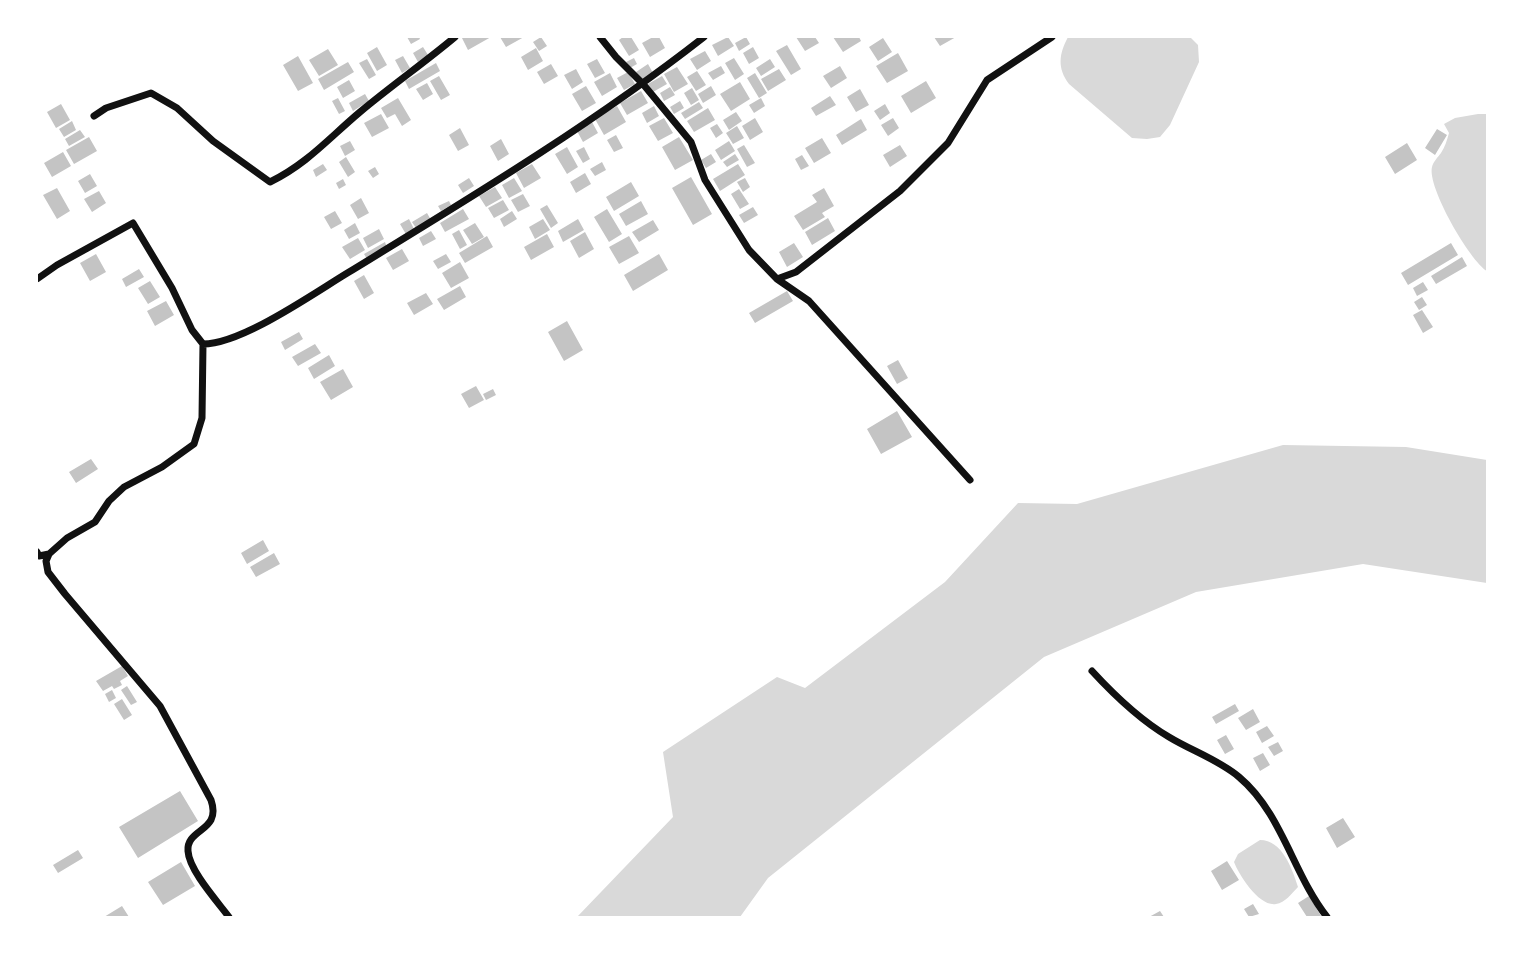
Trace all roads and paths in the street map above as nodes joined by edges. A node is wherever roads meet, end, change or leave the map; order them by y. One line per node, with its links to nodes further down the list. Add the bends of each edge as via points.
1 (455, 37): 6 (street, via 359,112 324,146 270,182 177,108 151,93)
2 (600, 37): 5 (street)
3 (704, 37): 5 (street)
4 (1052, 37): 8 (street, via 987,80 947,144 900,191 796,272)
5 (643, 85): 8 (street, via 691,142 722,210 749,250); 9 (street, via 266,322 216,344)
6 (94, 116)
7 (37, 279): 9 (street, via 133,223)
8 (777, 279): 10 (street, via 809,301)
9 (203, 344): 12 (street, via 202,418 194,444 124,487 95,522)
10 (970, 480)
11 (37, 552): 12 (street, via 39,556)
12 (49, 554): 14 (street, via 48,572 160,706 211,800 212,821 187,849 191,863)
13 (1092, 671): 15 (street, via 1117,698 1167,736 1240,778 1265,806)
14 (229, 917)
15 (1327, 917)

